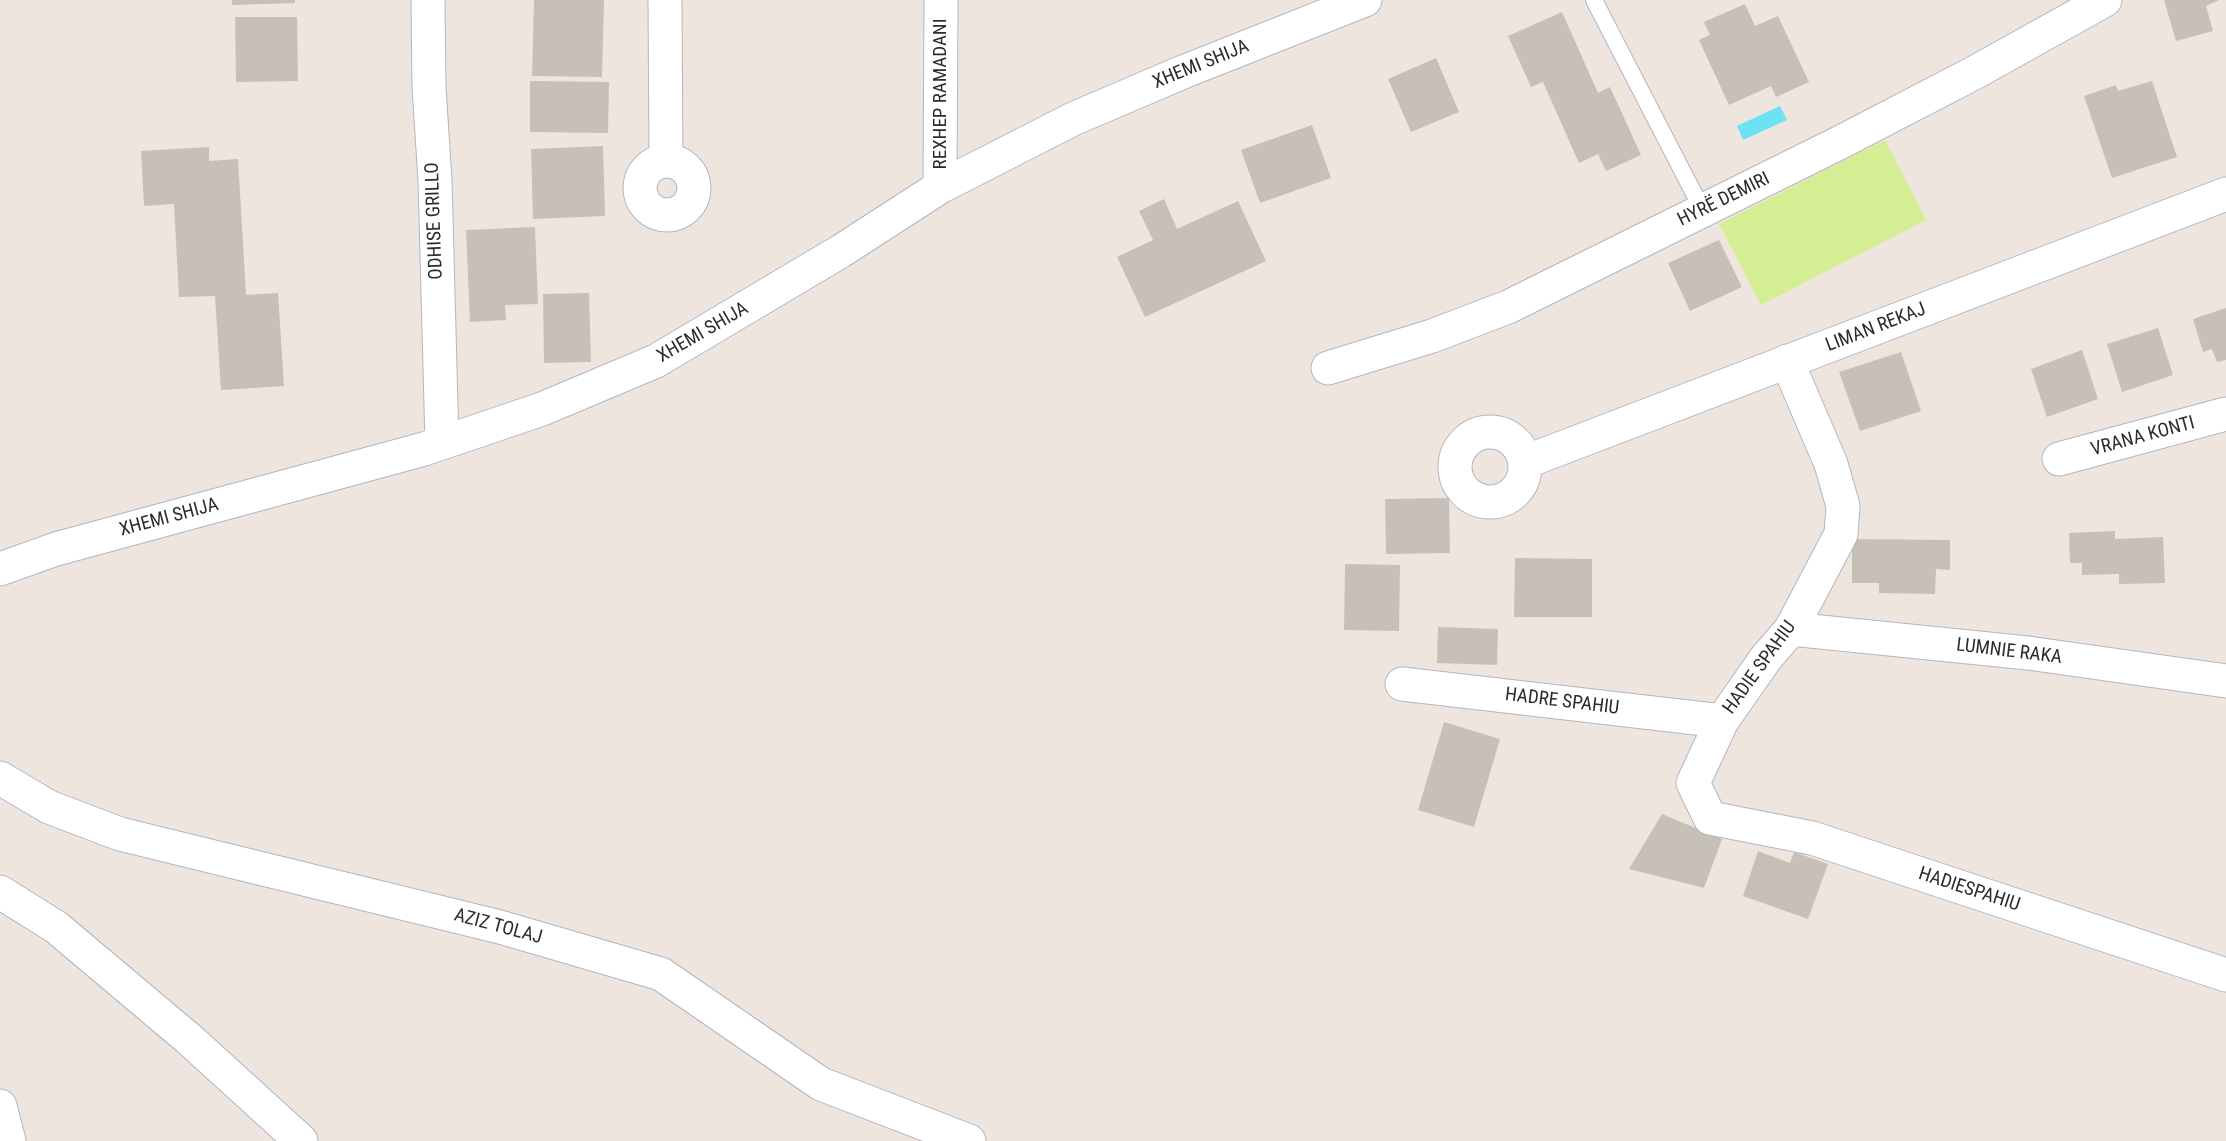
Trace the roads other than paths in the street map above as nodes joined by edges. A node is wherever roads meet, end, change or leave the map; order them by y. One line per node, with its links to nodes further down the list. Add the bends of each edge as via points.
1 (428, 0): 14 (street, ODHISE GRILLO)
2 (665, 0): 7 (street)
3 (941, 0): 8 (street, REXHEP RAMADANI)
4 (1366, 0): 8 (street, XHEMI SHIJA, via 1073,119)
5 (1594, 0): 10 (lane)
6 (2105, 0): 10 (street, HYRË DEMIRI, via 1962,80)
7 (666, 160)
8 (940, 187): 14 (street, XHEMI SHIJA, via 656,361 542,409)
9 (2226, 194): 11 (street, LIMAN REKAJ)
10 (1703, 211): 12 (street, HYRË DEMIRI, via 1508,307)
11 (1787, 361): 16 (street, LIMAN REKAJ); 18 (street, HADIE SPAHIU, via 1843,506 1842,534)
12 (1328, 368)
13 (2226, 414): 15 (street, VRANA KONTI)
14 (442, 442): 17 (street, XHEMI SHIJA, via 56,549)
15 (2059, 459)
16 (1525, 462)
17 (0, 569)
18 (1791, 629): 19 (street, LUMNIE RAKA, via 2028,653); 21 (street, HADIE SPAHIU)
19 (2226, 681)
20 (1402, 684): 21 (street, HADRE SPAHIU)
21 (1722, 721): 23 (street, HADIE SPAHIU, via 1693,783)
22 (0, 778): 29 (street, AZIZ TOLAJ, via 49,807 120,834 500,927 661,974 821,1084)
23 (1710, 818): 25 (street, HADIESPAHIU, via 1812,838)
24 (0, 892): 28 (street, via 56,927)
25 (2226, 975)
26 (0, 1107): 27 (street)
27 (9, 1141)
28 (301, 1141)
29 (969, 1141)

